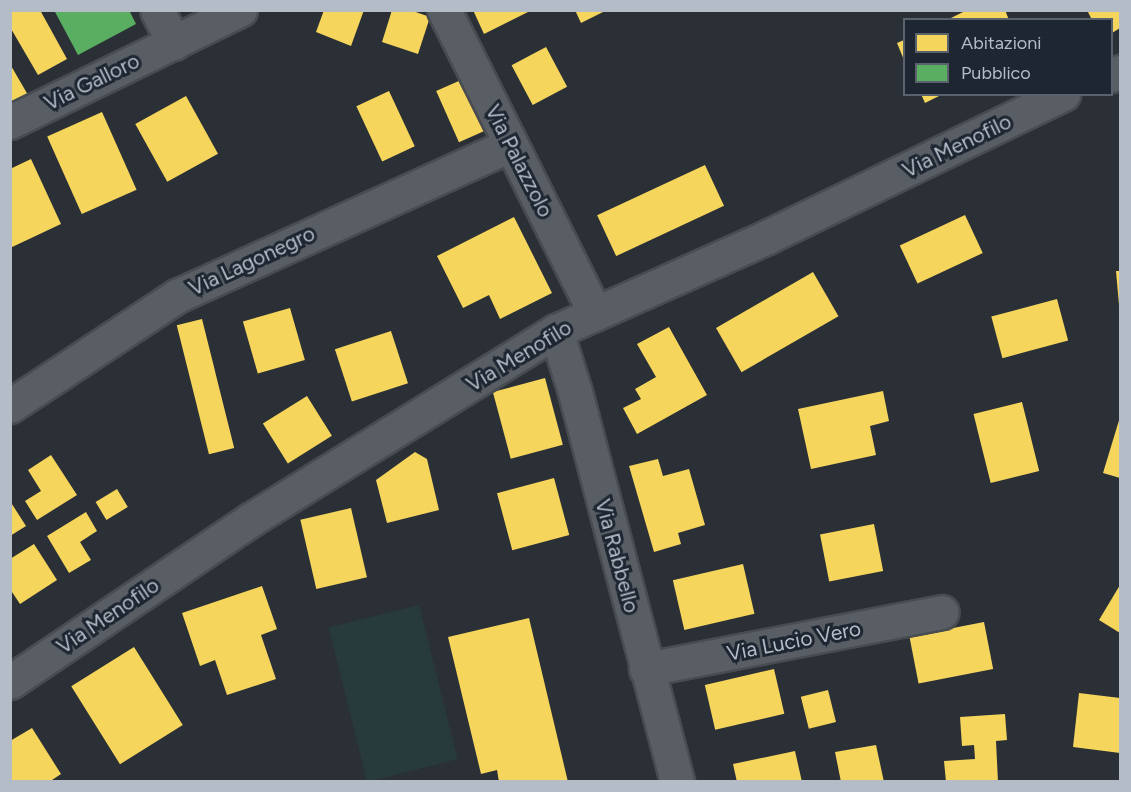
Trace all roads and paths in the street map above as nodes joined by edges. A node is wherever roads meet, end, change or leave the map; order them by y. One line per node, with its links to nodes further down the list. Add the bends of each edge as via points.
1 (157, 10): 4 (street)
2 (240, 10): 4 (street, Via Galloro)
3 (444, 10): 7 (street, Via Palazzolo)
4 (174, 43): 6 (street, Via Galloro)
5 (1059, 96): 8 (street, Via Menofilo, via 767,237)
6 (10, 122)
7 (510, 145): 8 (street, Via Palazzolo); 10 (street, Via Lagonegro, via 177,296)
8 (595, 313): 9 (street, Via Menofilo)
9 (556, 331): 12 (street, Via Rabbello); 13 (street, Via Menofilo, via 250,520)
10 (10, 406)
11 (942, 612): 12 (street, Via Lucio Vero)
12 (646, 669): 14 (street, Via Rabbello)
13 (10, 682)
14 (677, 782)

